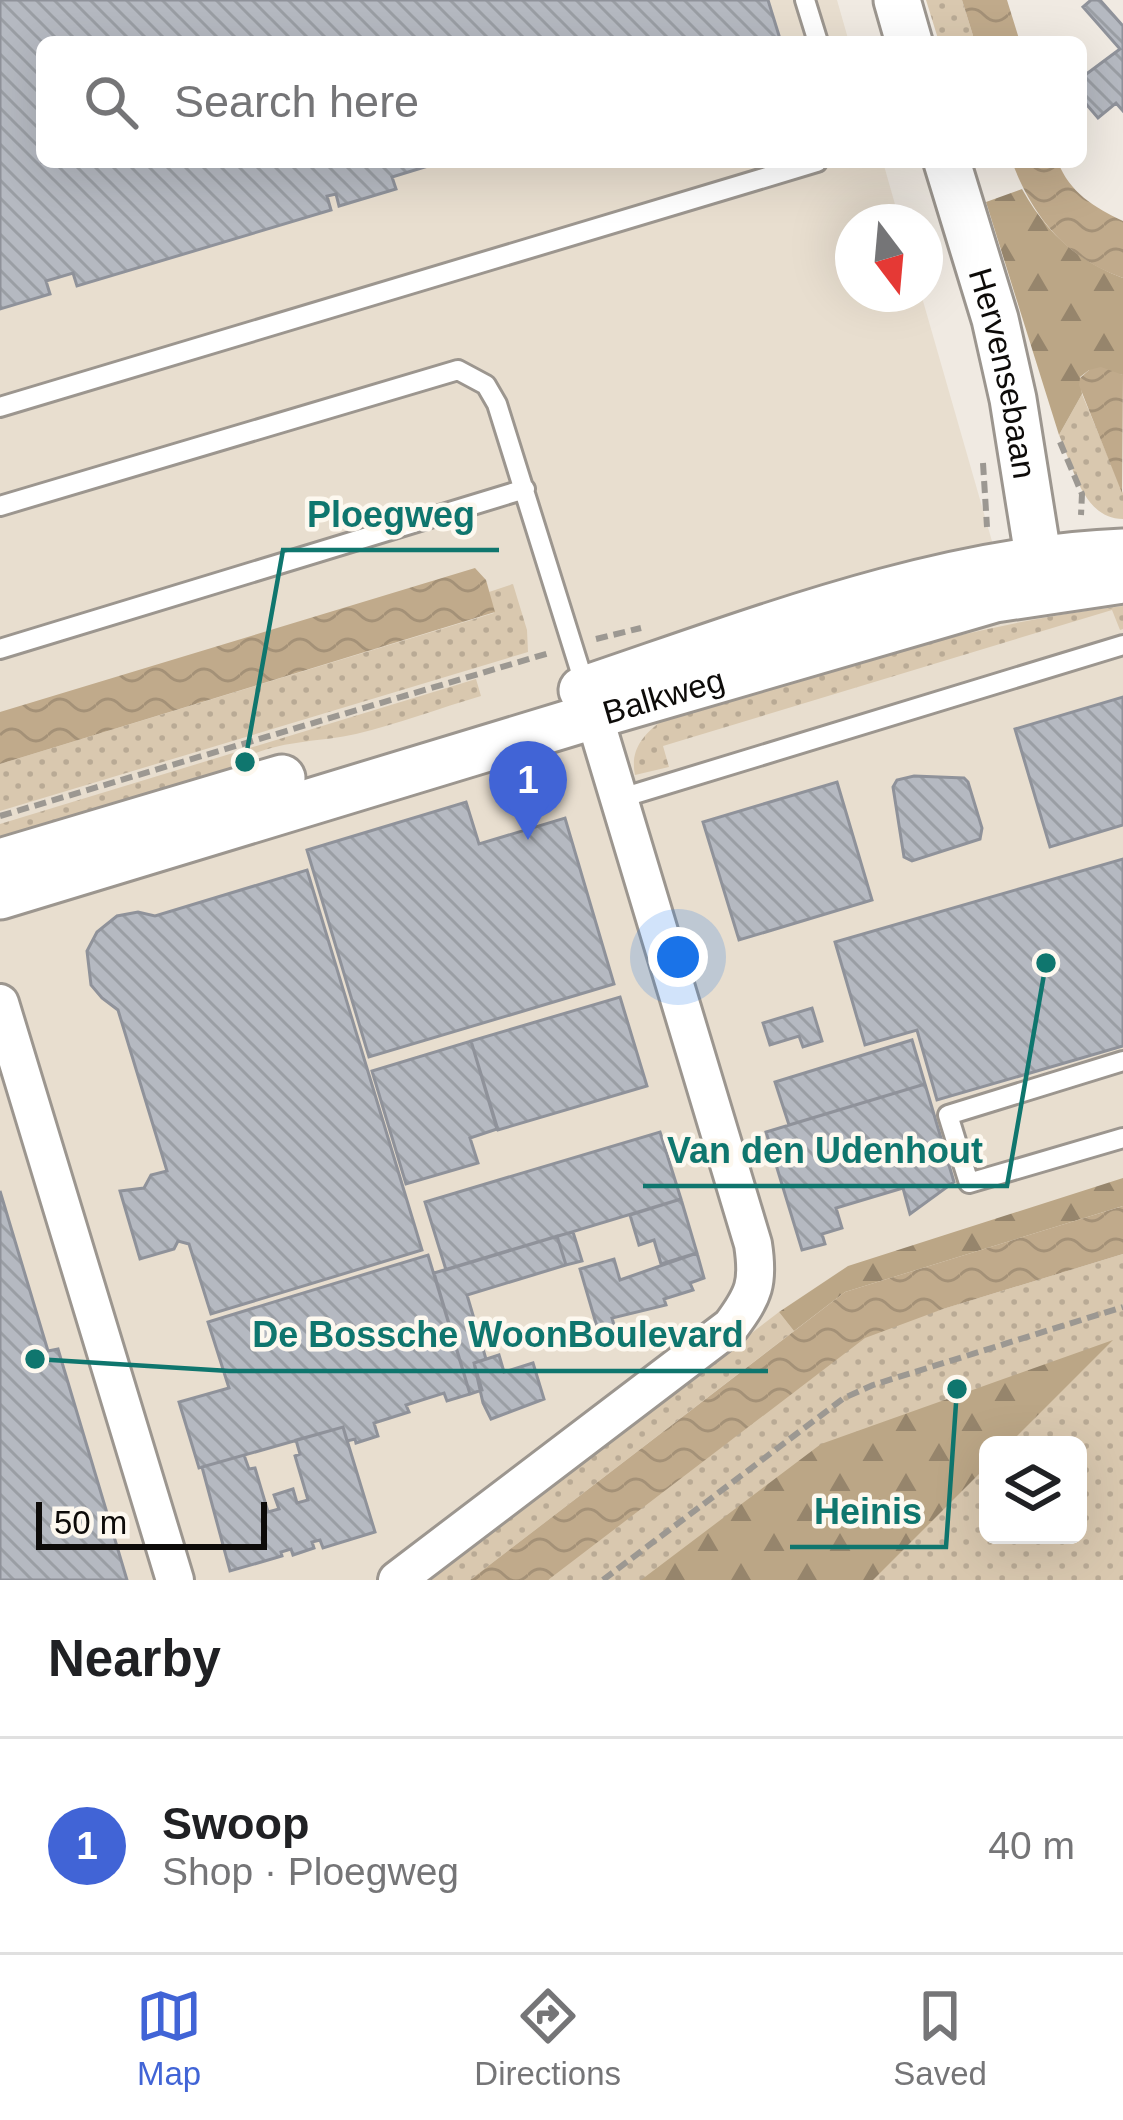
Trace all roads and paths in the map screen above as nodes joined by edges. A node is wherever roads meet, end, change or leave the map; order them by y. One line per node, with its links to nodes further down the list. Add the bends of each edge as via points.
1 (805, 0): 3 (lane)
2 (897, 0): 4 (street)
3 (816, 36)
4 (907, 36)
5 (797, 168): 7 (lane)
6 (948, 168): 11 (street, Hervensebaan, via 995,319)
7 (0, 407)
8 (525, 489): 9 (lane, via 497,404 486,385 458,370); 14 (lane); 15 (lane)
9 (0, 506)
10 (1123, 552): 11 (street, Balkweg)
11 (1041, 574): 12 (street, Balkweg); 15 (street, Balkweg, via 995,599)
12 (1123, 580)
13 (1123, 645): 16 (lane)
14 (0, 649)
15 (590, 702): 16 (street); 17 (street, Balkweg); 18 (street, Balkweg)
16 (618, 799): 24 (street, via 758,1276 731,1326)
17 (0, 862)
18 (0, 896)
19 (0, 1003): 23 (street)
20 (1123, 1061): 21 (lane, via 948,1115 969,1184)
21 (1123, 1138)
22 (1123, 1307): 25 (path, via 844,1399)
23 (175, 1580)
24 (397, 1580)
25 (603, 1580)

